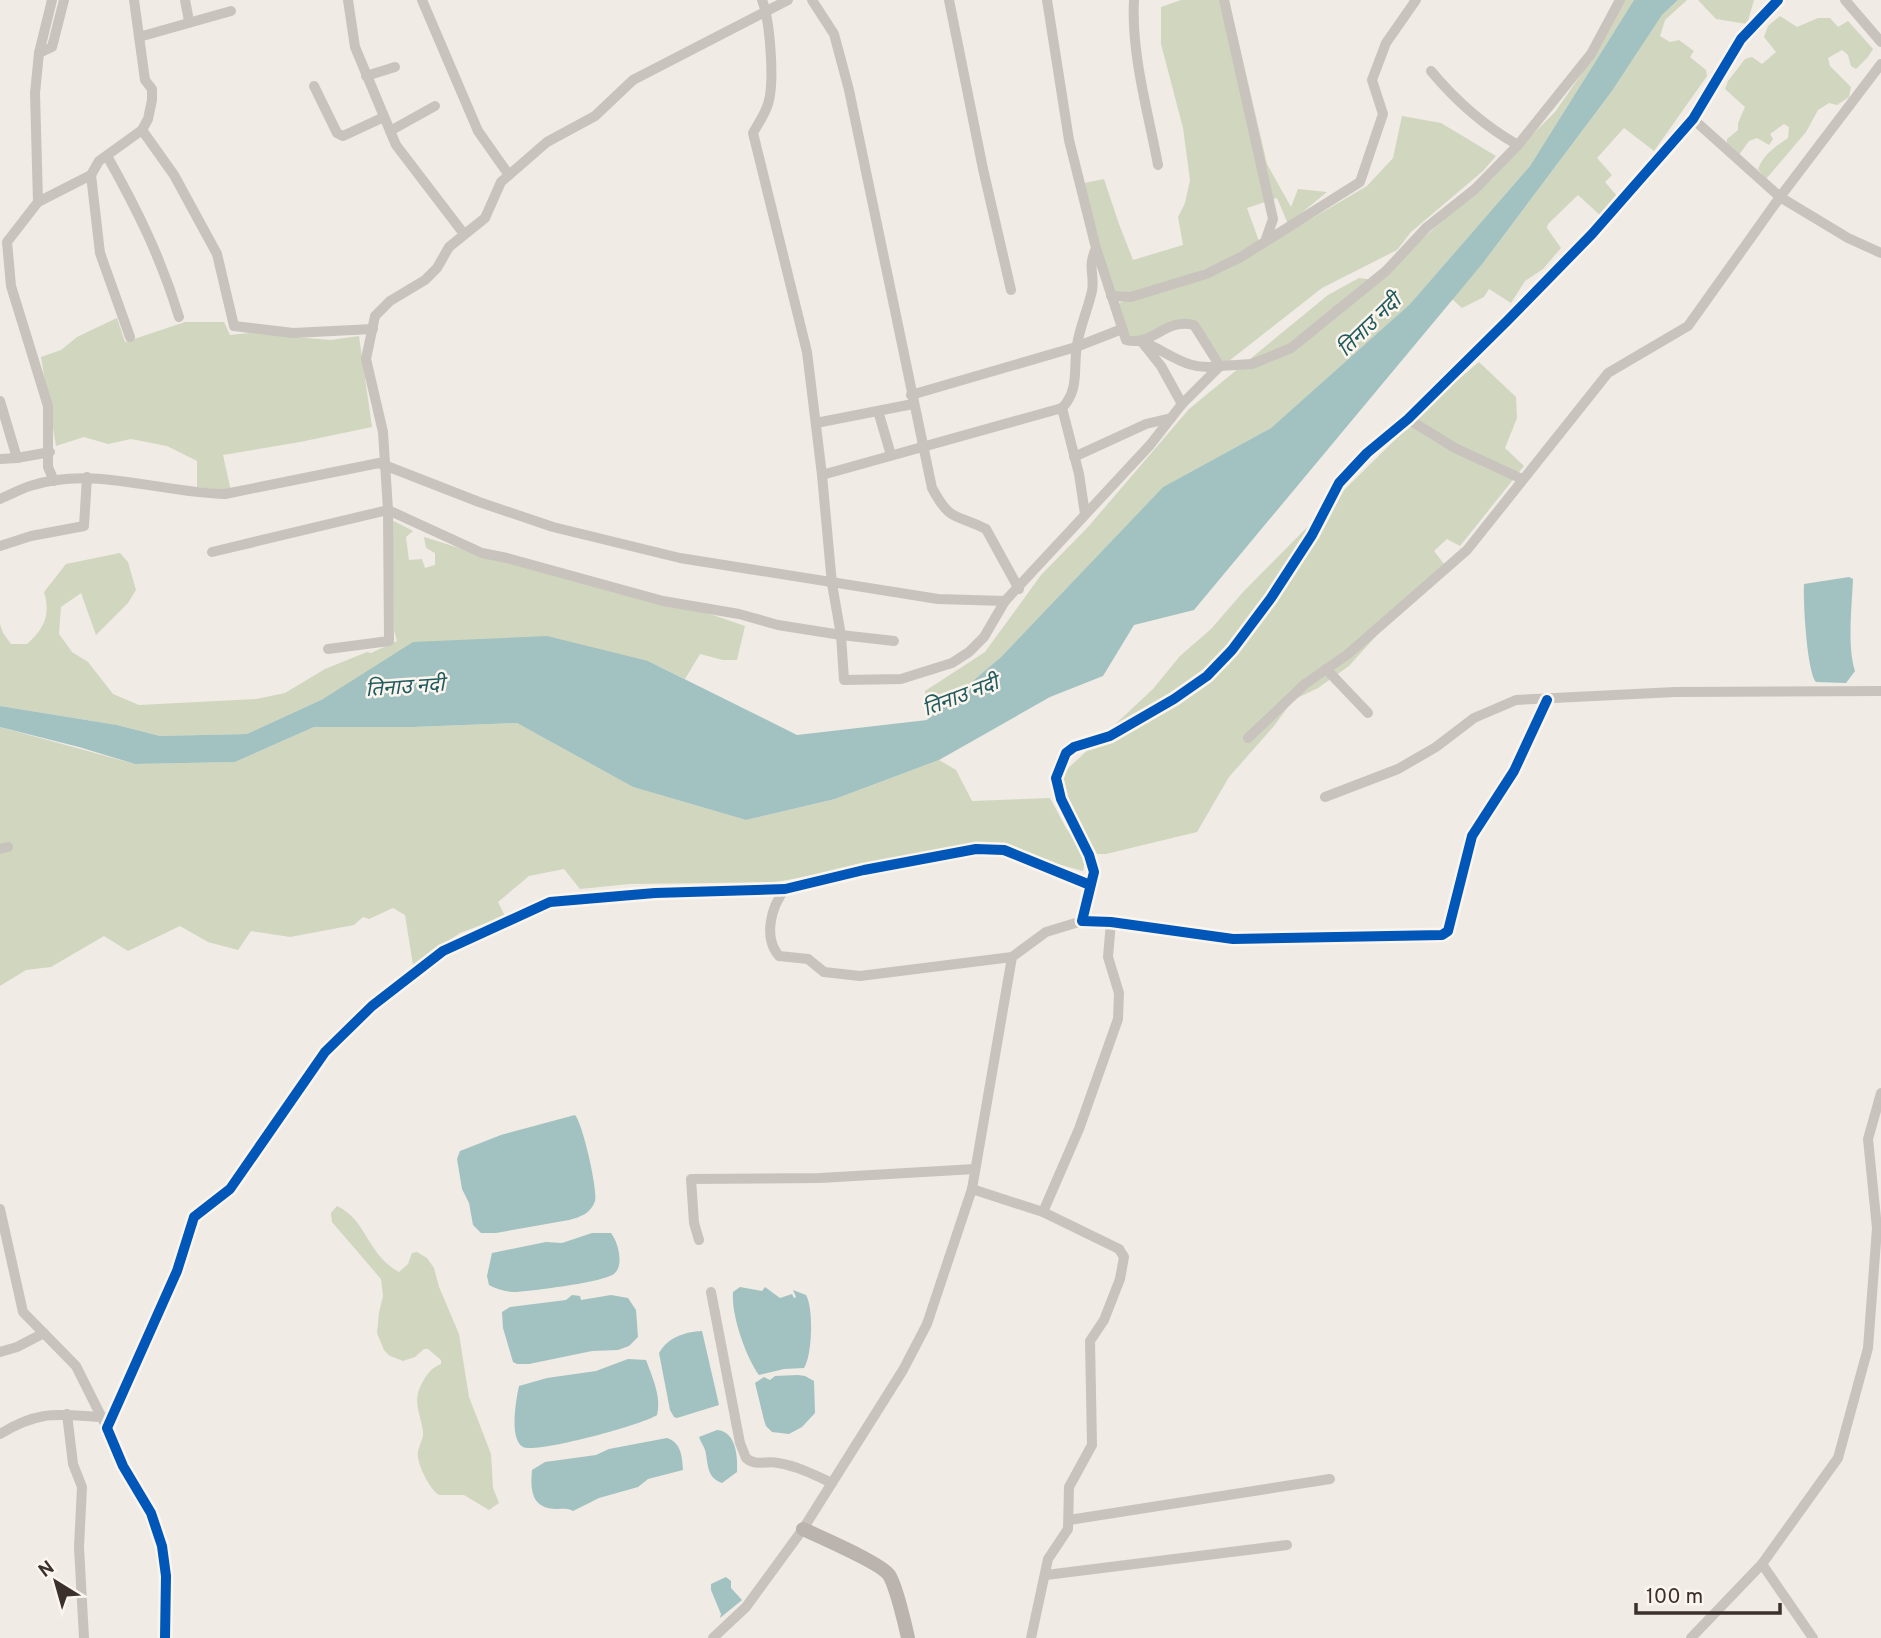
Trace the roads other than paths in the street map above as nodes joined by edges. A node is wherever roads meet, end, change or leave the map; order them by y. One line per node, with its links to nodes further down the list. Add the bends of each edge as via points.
1 (52, 0): 23 (street)
2 (64, 0): 23 (street, via 52,47)
3 (134, 0): 21 (street)
4 (185, 0): 20 (street)
5 (348, 0): 27 (street, via 355,47)
6 (422, 0): 38 (street, via 478,131)
7 (762, 0): 19 (street)
8 (788, 0): 19 (street)
9 (812, 0): 55 (street, via 834,34 849,90)
10 (949, 0): 46 (street)
11 (1047, 0): 43 (street, via 1069,140)
12 (1134, 0): 36 (street, via 1137,52)
13 (1224, 0): 42 (street, via 1273,219)
14 (1416, 0): 42 (street, via 1386,43 1372,80 1383,114 1360,181)
15 (1620, 0): 34 (street, via 1591,54)
16 (1778, 0): 31 (street, via 1741,39)
17 (1845, 0): 22 (street)
18 (231, 11): 20 (street)
19 (767, 12): 38 (street, via 633,80 595,116 547,142); 62 (street, via 769,103 753,134 807,352)
20 (189, 21): 21 (street)
21 (139, 37): 32 (street, via 145,80 152,89)
22 (1881, 42)
23 (39, 53): 40 (street, via 35,93)
24 (1881, 64): 39 (street)
25 (395, 67): 27 (street)
26 (1431, 71): 34 (street, via 1453,98)
27 (366, 76): 30 (street)
28 (314, 86): 30 (street, via 337,133 343,136)
29 (435, 106): 33 (street)
30 (384, 117): 33 (street)
31 (1693, 118): 39 (street); 61 (street, via 1592,234)
32 (142, 130): 35 (street); 50 (street, via 174,175 217,254 234,326 293,333)
33 (390, 131): 41 (street)
34 (1518, 145): 54 (street, via 1386,271 1291,348 1252,364)
35 (107, 156): 37 (street); 48 (street, via 144,221)
36 (1158, 164)
37 (91, 175): 40 (street); 51 (street, via 100,253)
38 (509, 175): 41 (street, via 501,182 485,218)
39 (1780, 197): 44 (street); 72 (street, via 1688,326 1608,373)
40 (38, 202): 45 (street, via 7,242)
41 (464, 234): 50 (street, via 425,280 383,307 375,316)
42 (1265, 240): 47 (street, via 1206,274 1131,297)
43 (1096, 248): 47 (street); 53 (street, via 1090,261 1093,289)
44 (1881, 253)
45 (5, 288): 64 (street, via 48,406)
46 (1011, 290)
47 (1111, 296): 49 (street)
48 (179, 317)
49 (1122, 329): 52 (street, via 1126,340); 53 (street)
50 (373, 330): 69 (street, via 366,359 383,432)
51 (130, 337)
52 (1141, 341): 54 (street, via 1185,364 1204,369); 54 (street, via 1185,322 1194,325); 57 (street)
53 (1076, 347): 55 (street); 58 (street, via 1071,399)
54 (1220, 366): 57 (street)
55 (912, 400): 59 (street); 63 (street)
56 (0, 401): 67 (street)
57 (1182, 404): 60 (street)
58 (1062, 408): 63 (street); 66 (street)
59 (878, 411): 62 (street); 65 (street)
60 (1171, 418): 66 (street, via 1146,424); 76 (street)
61 (1408, 419): 72 (street); 91 (street, via 1339,483 1271,598 1207,676 1110,736 1066,753 1056,778 1061,799 1089,855 1094,872)
62 (816, 423): 70 (street)
63 (924, 445): 65 (street); 80 (street, via 932,488 944,509 986,529)
64 (50, 452): 67 (street); 73 (street, via 48,467)
65 (891, 455): 70 (street)
66 (1074, 457): 76 (street)
67 (17, 458): 68 (street)
68 (0, 459)
69 (385, 465): 71 (street, via 225,494); 75 (street); 79 (street, via 554,527 680,558)
70 (822, 475): 79 (street)
71 (87, 477): 73 (street); 77 (street, via 84,526)
72 (1522, 479): 85 (street, via 1466,550)
73 (54, 481): 74 (street, via 30,485)
74 (0, 499)
75 (388, 510): 78 (street); 82 (street, via 482,553 663,601); 84 (street, via 389,641)
76 (1085, 514): 80 (street)
77 (0, 546)
78 (212, 552)
79 (832, 584): 81 (street, via 938,599); 82 (street)
80 (1019, 589): 81 (street)
81 (1005, 601): 82 (street, via 984,637 969,652 952,663 901,679 844,680)
82 (841, 635): 83 (street)
83 (894, 641)
84 (328, 649)
85 (1326, 669): 88 (street); 89 (street)
86 (1881, 691): 87 (street, via 1675,692)
87 (1547, 700): 90 (street, via 1516,700 1497,707 1398,769); 94 (street, via 1514,771 1472,836 1445,933 1233,939)
88 (1368, 713)
89 (1248, 738)
90 (1325, 797)
91 (1090, 885): 92 (street, via 1004,850 976,849); 93 (street)
92 (785, 889): 95 (street, via 775,902 771,922 774,949 779,956 808,960 824,972 860,976); 106 (street, via 550,902 443,951 412,974 325,1052 230,1189 194,1217 177,1271)
93 (1082, 921): 94 (street); 95 (street, via 1046,932)
94 (1111, 922): 100 (street, via 1108,957 1119,993 1118,1019)
95 (1013, 957): 97 (street)
96 (1881, 1093): 113 (street, via 1868,1139 1877,1228 1868,1348 1838,1458)
97 (975, 1169): 98 (street); 101 (street, via 820,1178 691,1179)
98 (972, 1188): 100 (street); 109 (street, via 927,1324)
99 (0, 1209): 103 (street, via 23,1312)
100 (1043, 1212): 110 (street, via 1119,1249 1124,1256 1104,1320 1090,1340 1093,1440 1069,1487)
101 (699, 1240)
102 (711, 1292): 109 (street, via 746,1458 785,1464)
103 (44, 1333): 104 (street); 106 (street, via 76,1366)
104 (0, 1352)
105 (67, 1414): 106 (street); 107 (street, via 41,1415); 115 (street, via 73,1464 82,1487 79,1547)
106 (105, 1422): 116 (street, via 123,1466 151,1513 162,1546)
107 (0, 1434)
108 (1330, 1479): 110 (street)
109 (831, 1483): 111 (street)
110 (1069, 1520): 114 (street, via 1066,1535 1048,1559)
111 (803, 1529): 117 (street, via 746,1607); 118 (street, via 879,1564 890,1576)
112 (1287, 1545): 114 (street)
113 (1762, 1564): 120 (street); 121 (street)
114 (1046, 1575): 119 (street)
115 (84, 1638)
116 (165, 1638)
117 (713, 1638)
118 (908, 1638)
119 (1031, 1638)
120 (1691, 1638)
121 (1813, 1638)

